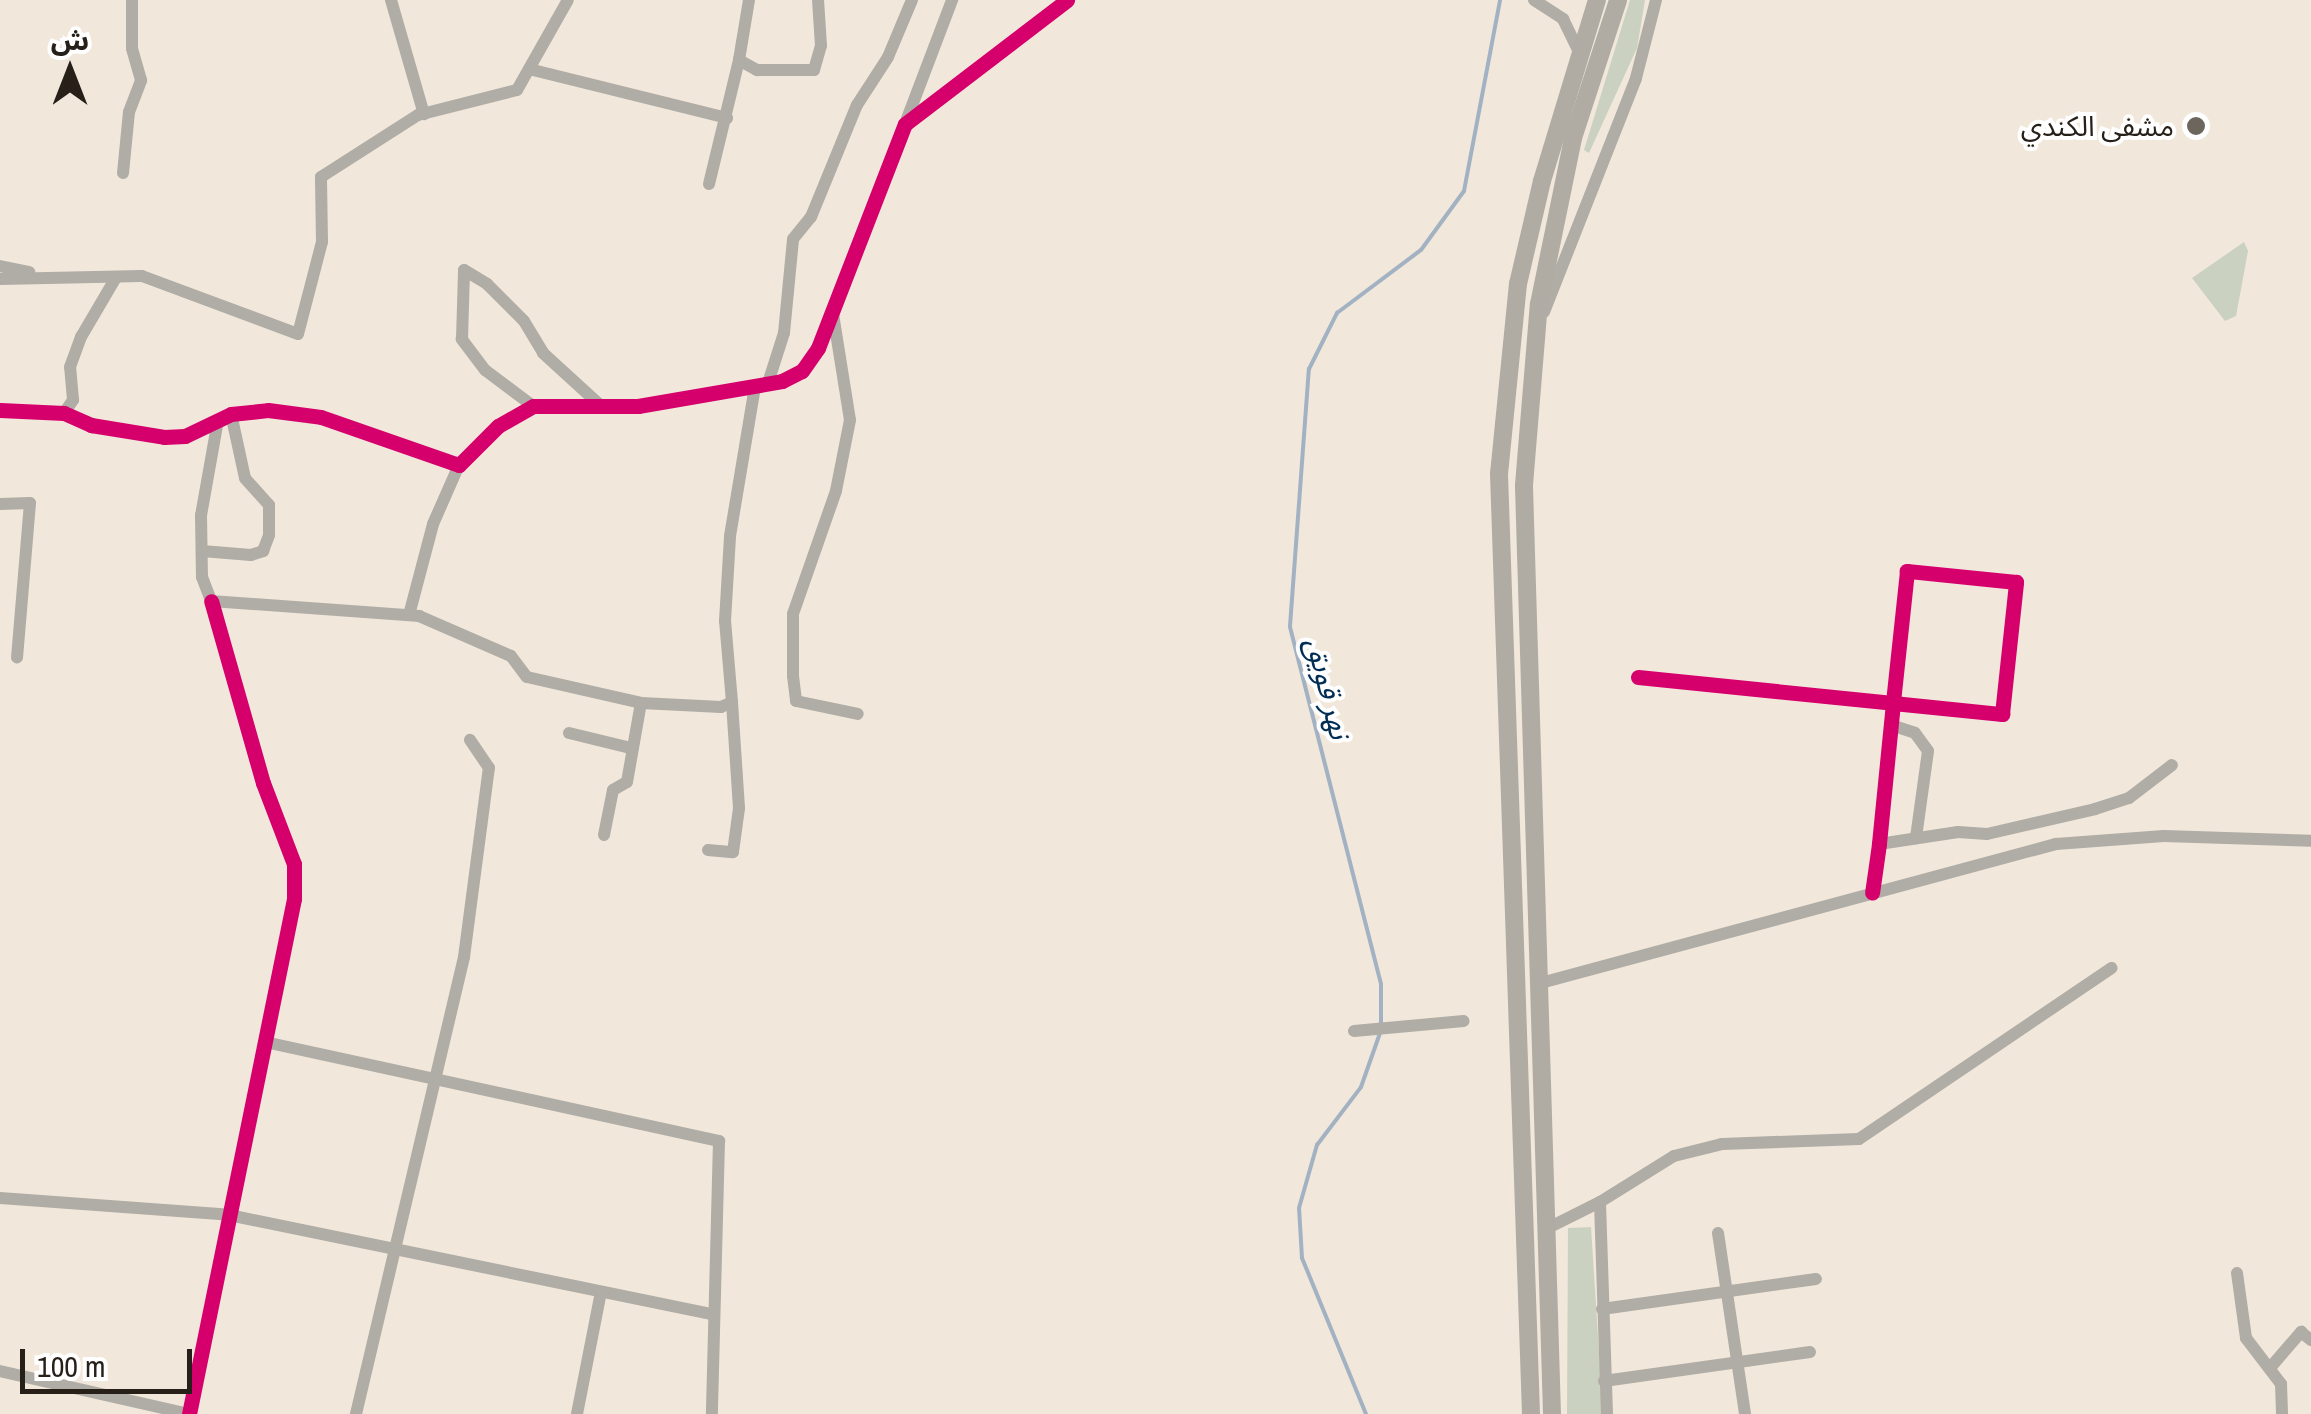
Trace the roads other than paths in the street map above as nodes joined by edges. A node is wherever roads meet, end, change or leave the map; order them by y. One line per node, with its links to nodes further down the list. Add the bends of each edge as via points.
1 (132, 0): 19 (street, via 132,48 141,80 128,112)
2 (391, 0): 16 (street)
3 (568, 0): 15 (street)
4 (748, 0): 14 (street)
5 (818, 0): 14 (street, via 821,46 814,70 756,70)
6 (912, 0): 27 (street, via 888,57 857,105 810,217 792,239 784,334)
7 (952, 0): 18 (street)
8 (1067, 0): 18 (street)
9 (1534, 0): 13 (street, via 1563,19)
10 (1597, 0): 13 (main road)
11 (1618, 0): 26 (main road, via 1573,138)
12 (1656, 0): 26 (street, via 1636,78)
13 (1580, 52): 80 (main road, via 1518,284 1499,474)
14 (739, 60): 17 (street)
15 (532, 70): 16 (street, via 517,90); 17 (street)
16 (424, 114): 24 (street, via 320,176 322,242 298,334 142,276)
17 (727, 118): 20 (street)
18 (904, 124): 25 (street)
19 (123, 173)
20 (709, 184)
21 (0, 266): 22 (street)
22 (42, 274): 23 (street); 24 (street)
23 (0, 279)
24 (116, 280): 31 (street, via 81,337 70,367 73,400)
25 (832, 312): 27 (street, via 802,371); 43 (street, via 850,420 836,491 793,614 793,676 796,701)
26 (1537, 334): 56 (main road, via 1524,485)
27 (761, 384): 29 (street, via 638,406); 40 (street, via 730,536 725,622)
28 (533, 406): 29 (street); 29 (street, via 485,370 462,339 464,270 487,284 524,321 543,353); 33 (street, via 498,426)
29 (601, 406)
30 (0, 410): 31 (street)
31 (64, 413): 32 (street, via 91,425 164,437 185,436)
32 (224, 417): 33 (street, via 268,410 321,416); 35 (street, via 201,515); 35 (street, via 246,478 269,505 269,535 264,551 252,556)
33 (458, 465): 37 (street, via 433,524)
34 (0, 504): 38 (street, via 30,503)
35 (202, 551): 36 (street)
36 (212, 601): 37 (street); 59 (street, via 263,783 294,864 294,898)
37 (408, 615): 41 (street, via 510,656 526,677)
38 (18, 657)
39 (1638, 677): 42 (street)
40 (732, 702): 41 (street); 53 (street, via 739,808 733,852)
41 (641, 703): 47 (street)
42 (1893, 703): 42 (street, via 1906,571 2016,582 2002,714); 44 (street)
43 (858, 714)
44 (1891, 725): 50 (street, via 1914,733 1928,751); 52 (street)
45 (569, 733): 47 (street)
46 (470, 740): 60 (street, via 490,768 464,957)
47 (631, 748): 49 (street, via 627,782 613,790)
48 (2172, 765): 50 (street, via 2129,798 2095,808 1986,834)
49 (604, 835)
50 (1916, 838): 52 (street)
51 (2311, 841): 54 (street, via 2164,836 2056,844)
52 (1879, 844): 54 (street)
53 (708, 850)
54 (1872, 893): 56 (street)
55 (2112, 968): 62 (street, via 1859,1140 1722,1144 1674,1156)
56 (1537, 984): 64 (main road)
57 (1464, 1021): 58 (street)
58 (1360, 1030)
59 (265, 1042): 60 (street); 63 (street)
60 (436, 1079): 66 (street); 72 (street, via 719,1140)
61 (0, 1198): 63 (street)
62 (1600, 1202): 64 (street); 71 (street)
63 (229, 1215): 66 (street); 81 (street)
64 (1546, 1229): 79 (main road)
65 (1718, 1232): 69 (street)
66 (399, 1250): 70 (street); 82 (street)
67 (2236, 1273): 76 (street, via 2246,1338)
68 (1816, 1279): 69 (street)
69 (1728, 1291): 71 (street); 75 (street)
70 (601, 1292): 72 (street); 83 (street)
71 (1602, 1310): 78 (street)
72 (713, 1314): 84 (street)
73 (2311, 1340): 76 (street, via 2301,1332)
74 (1810, 1352): 75 (street)
75 (1740, 1364): 78 (street); 88 (street)
76 (2270, 1368): 89 (street, via 2280,1384)
77 (0, 1371): 81 (street)
78 (1604, 1381): 87 (street)
79 (1551, 1388): 80 (main road); 86 (main road)
80 (1530, 1389): 85 (main road)
81 (189, 1414)
82 (356, 1414)
83 (577, 1414)
84 (712, 1414)
85 (1531, 1414)
86 (1552, 1414)
87 (1607, 1414)
88 (1744, 1414)
89 (2282, 1414)

